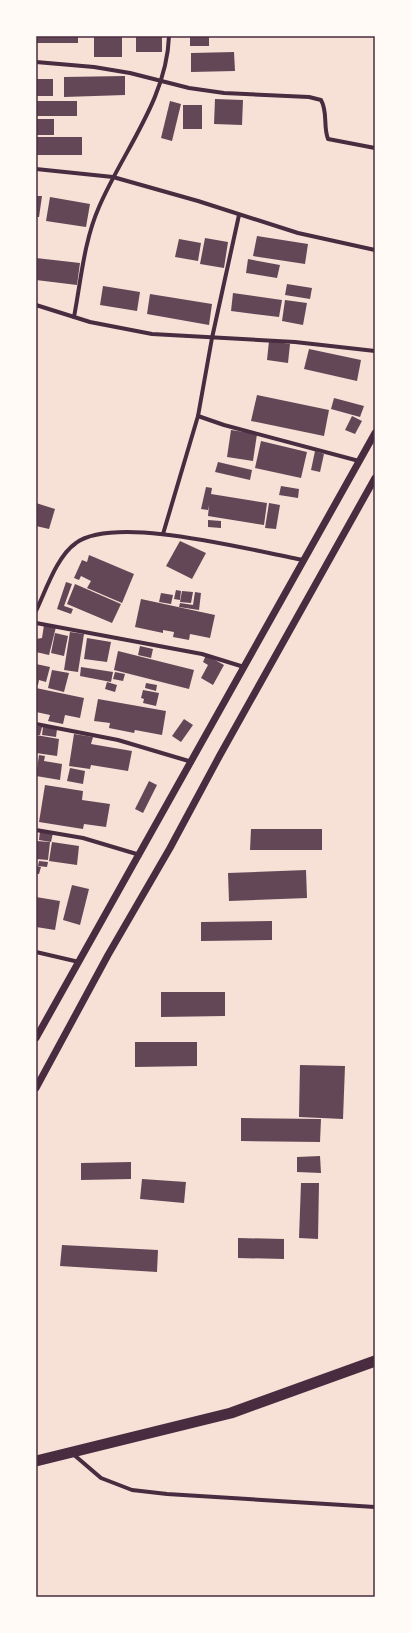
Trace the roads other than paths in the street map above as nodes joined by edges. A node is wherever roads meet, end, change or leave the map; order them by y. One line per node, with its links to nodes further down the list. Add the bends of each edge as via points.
1 (169, 36): 3 (street, via 169,53)
2 (36, 62): 3 (street, via 94,66)
3 (163, 80): 4 (street, via 189,88 224,93 321,100 325,107 325,132 328,139); 6 (street)
4 (375, 148)
5 (36, 169): 6 (street)
6 (113, 177): 7 (street); 10 (street, via 90,229)
7 (240, 215): 8 (street, via 298,233); 11 (street)
8 (375, 250)
9 (36, 305): 10 (street)
10 (74, 317): 11 (street, via 152,334)
11 (212, 338): 12 (street, via 288,341); 13 (street)
12 (375, 351)
13 (198, 416): 15 (street); 17 (street)
14 (375, 433): 15 (street)
15 (359, 461): 18 (street)
16 (375, 478): 29 (street, via 170,848)
17 (163, 534): 18 (street); 19 (street, via 121,531 96,534 76,543 62,556)
18 (303, 560): 21 (street)
19 (36, 611)
20 (36, 623): 21 (street, via 202,654)
21 (244, 667): 23 (street)
22 (36, 724): 23 (street, via 118,740)
23 (192, 762): 25 (street)
24 (36, 830): 25 (street, via 83,838)
25 (140, 855): 27 (street)
26 (36, 952): 27 (street)
27 (79, 962): 28 (street)
28 (36, 1038)
29 (39, 1074): 30 (street)
30 (36, 1088)
31 (375, 1361): 32 (highway, via 231,1413)
32 (71, 1453): 33 (highway); 34 (street, via 102,1478 132,1490)
33 (36, 1461)
34 (375, 1507)

